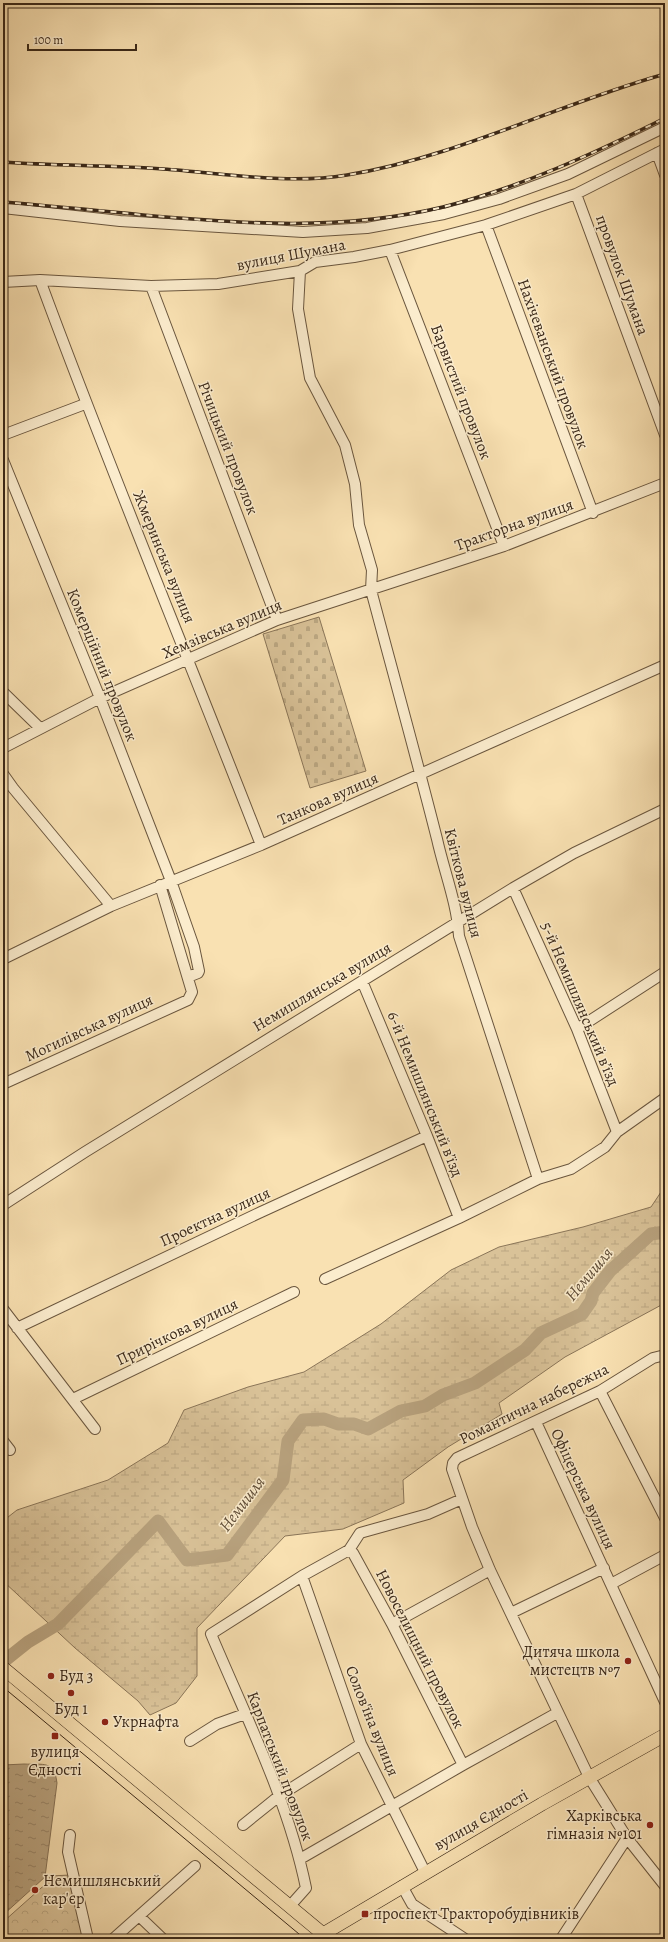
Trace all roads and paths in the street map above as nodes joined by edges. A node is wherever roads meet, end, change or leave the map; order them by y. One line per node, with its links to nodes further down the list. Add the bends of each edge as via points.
1 (665, 127): 5 (street, via 568,174 500,199 426,218 367,228 303,232 128,222)
2 (661, 151): 3 (street); 4 (street, вулиця Шумана)
3 (665, 175)
4 (576, 194): 6 (street, вулиця Шумана); 13 (street, провулок Шумана)
5 (3, 208)
6 (486, 225): 7 (street, вулиця Шумана); 17 (street, Нахічеванський провулок)
7 (390, 250): 8 (street, вулиця Шумана, via 315,262); 18 (street, Барвистий провулок)
8 (300, 271): 11 (street, вулиця Шумана, via 218,284); 19 (street, Квіткова вулиця, via 298,308 310,378 345,445 356,484 358,525 372,570)
9 (40, 280): 10 (street, вулиця Шумана); 11 (street, вулиця Шумана); 12 (street, Жмеринська вулиця)
10 (3, 282)
11 (151, 286): 20 (street, Річицький провулок)
12 (86, 404): 14 (street); 21 (street, Жмеринська вулиця)
13 (665, 434)
14 (3, 435)
15 (3, 460): 24 (street, Комерційний провулок)
16 (665, 483): 17 (street, Тракторна вулиця)
17 (592, 512): 18 (street, Тракторна вулиця)
18 (504, 546): 19 (street, Тракторна вулиця)
19 (371, 590): 20 (street, Хемзівська вулиця); 28 (street, Квіткова вулиця)
20 (278, 620): 21 (street, Хемзівська вулиця)
21 (189, 659): 24 (street, Хемзівська вулиця); 30 (street, Жмеринська вулиця)
22 (665, 665): 28 (street, Танкова вулиця)
23 (3, 692): 25 (street)
24 (100, 698): 25 (street, Хемзівська вулиця); 31 (street, Комерційний провулок)
25 (40, 728): 26 (street, Хемзівська вулиця)
26 (3, 748)
27 (3, 774): 34 (street)
28 (421, 775): 30 (street, Танкова вулиця); 35 (street, Квіткова вулиця, via 446,879 458,912)
29 (665, 809): 33 (street, Немишлянська вулиця, via 574,853)
30 (261, 845): 31 (street, Танкова вулиця)
31 (171, 881): 32 (street, Танкова вулиця); 38 (street, Комерційний провулок, via 200,970)
32 (160, 886): 34 (street, Танкова вулиця); 38 (street)
33 (513, 888): 35 (street, Немишлянська вулиця); 40 (street, 5-й Немишлянський в’їзд)
34 (111, 906): 36 (street, Танкова вулиця)
35 (458, 922): 39 (street, Немишлянська вулиця); 45 (street, Квіткова вулиця, via 459,936)
36 (3, 959)
37 (665, 972): 40 (street)
38 (188, 977): 41 (street, Могилівська вулиця, via 192,992 188,1000)
39 (362, 981): 44 (street, 6-й Немишлянський в’їзд); 46 (street, Немишлянська вулиця)
40 (577, 1029): 43 (street, 5-й Немишлянський в’їзд)
41 (3, 1084)
42 (665, 1098): 43 (street)
43 (617, 1132): 45 (street, via 605,1146 571,1169)
44 (427, 1136): 47 (street, 6-й Немишлянський в’їзд); 51 (street, Проектна вулиця)
45 (538, 1180): 47 (street)
46 (3, 1205)
47 (459, 1218): 48 (street)
48 (325, 1279)
49 (294, 1292): 54 (street, Прирічкова вулиця)
50 (3, 1309): 51 (street)
51 (17, 1328): 54 (street)
52 (665, 1355): 53 (street, Романтична набережна, via 654,1358)
53 (600, 1391): 55 (street, Романтична набережна); 60 (street)
54 (72, 1399): 56 (street)
55 (536, 1422): 59 (street, Романтична набережна, via 457,1458 452,1470); 63 (street, Офіцерська вулиця)
56 (95, 1429)
57 (3, 1441): 58 (street)
58 (10, 1450)
59 (462, 1499): 61 (street, via 428,1514 360,1534); 64 (street)
60 (665, 1518)
61 (349, 1550): 65 (street); 68 (street, Новоселищний провулок)
62 (665, 1555): 66 (street)
63 (604, 1568): 66 (street, Офіцерська вулиця); 67 (street, Офіцерська вулиця)
64 (490, 1570): 67 (street); 68 (street)
65 (302, 1576): 72 (street, Карпатський провулок, via 211,1634); 75 (street, Солов'їна вулиця)
66 (611, 1584): 70 (street, Офіцерська вулиця)
67 (511, 1613): 71 (street)
68 (392, 1624): 76 (street, Новоселищний провулок)
69 (3, 1668): 88 (main road)
70 (665, 1702)
71 (557, 1713): 76 (street); 77 (street)
72 (245, 1714): 74 (street, via 217,1724); 78 (street, Карпатський провулок)
73 (665, 1734): 77 (main road, вулиця Єдності)
74 (190, 1741)
75 (361, 1744): 78 (street); 79 (street, Солов'їна вулиця)
76 (463, 1765): 79 (street)
77 (589, 1777): 82 (street); 85 (main road, вулиця Єдності)
78 (280, 1796): 80 (street); 83 (street, Карпатський провулок)
79 (392, 1806): 83 (street); 85 (street, Солов'їна вулиця)
80 (243, 1825)
81 (70, 1835): 91 (street, via 68,1852)
82 (627, 1838): 87 (street); 95 (street)
83 (300, 1859): 88 (street, Карпатський провулок, via 306,1888)
84 (195, 1866): 89 (street)
85 (425, 1872): 86 (main road, вулиця Єдності)
86 (402, 1886): 90 (main road, вулиця Єдності); 94 (street, via 412,1904)
87 (665, 1886)
88 (290, 1906): 90 (main road)
89 (139, 1916): 92 (street); 93 (street)
90 (323, 1937)
91 (88, 1939)
92 (113, 1939)
93 (163, 1939)
94 (465, 1939)
95 (561, 1939)

